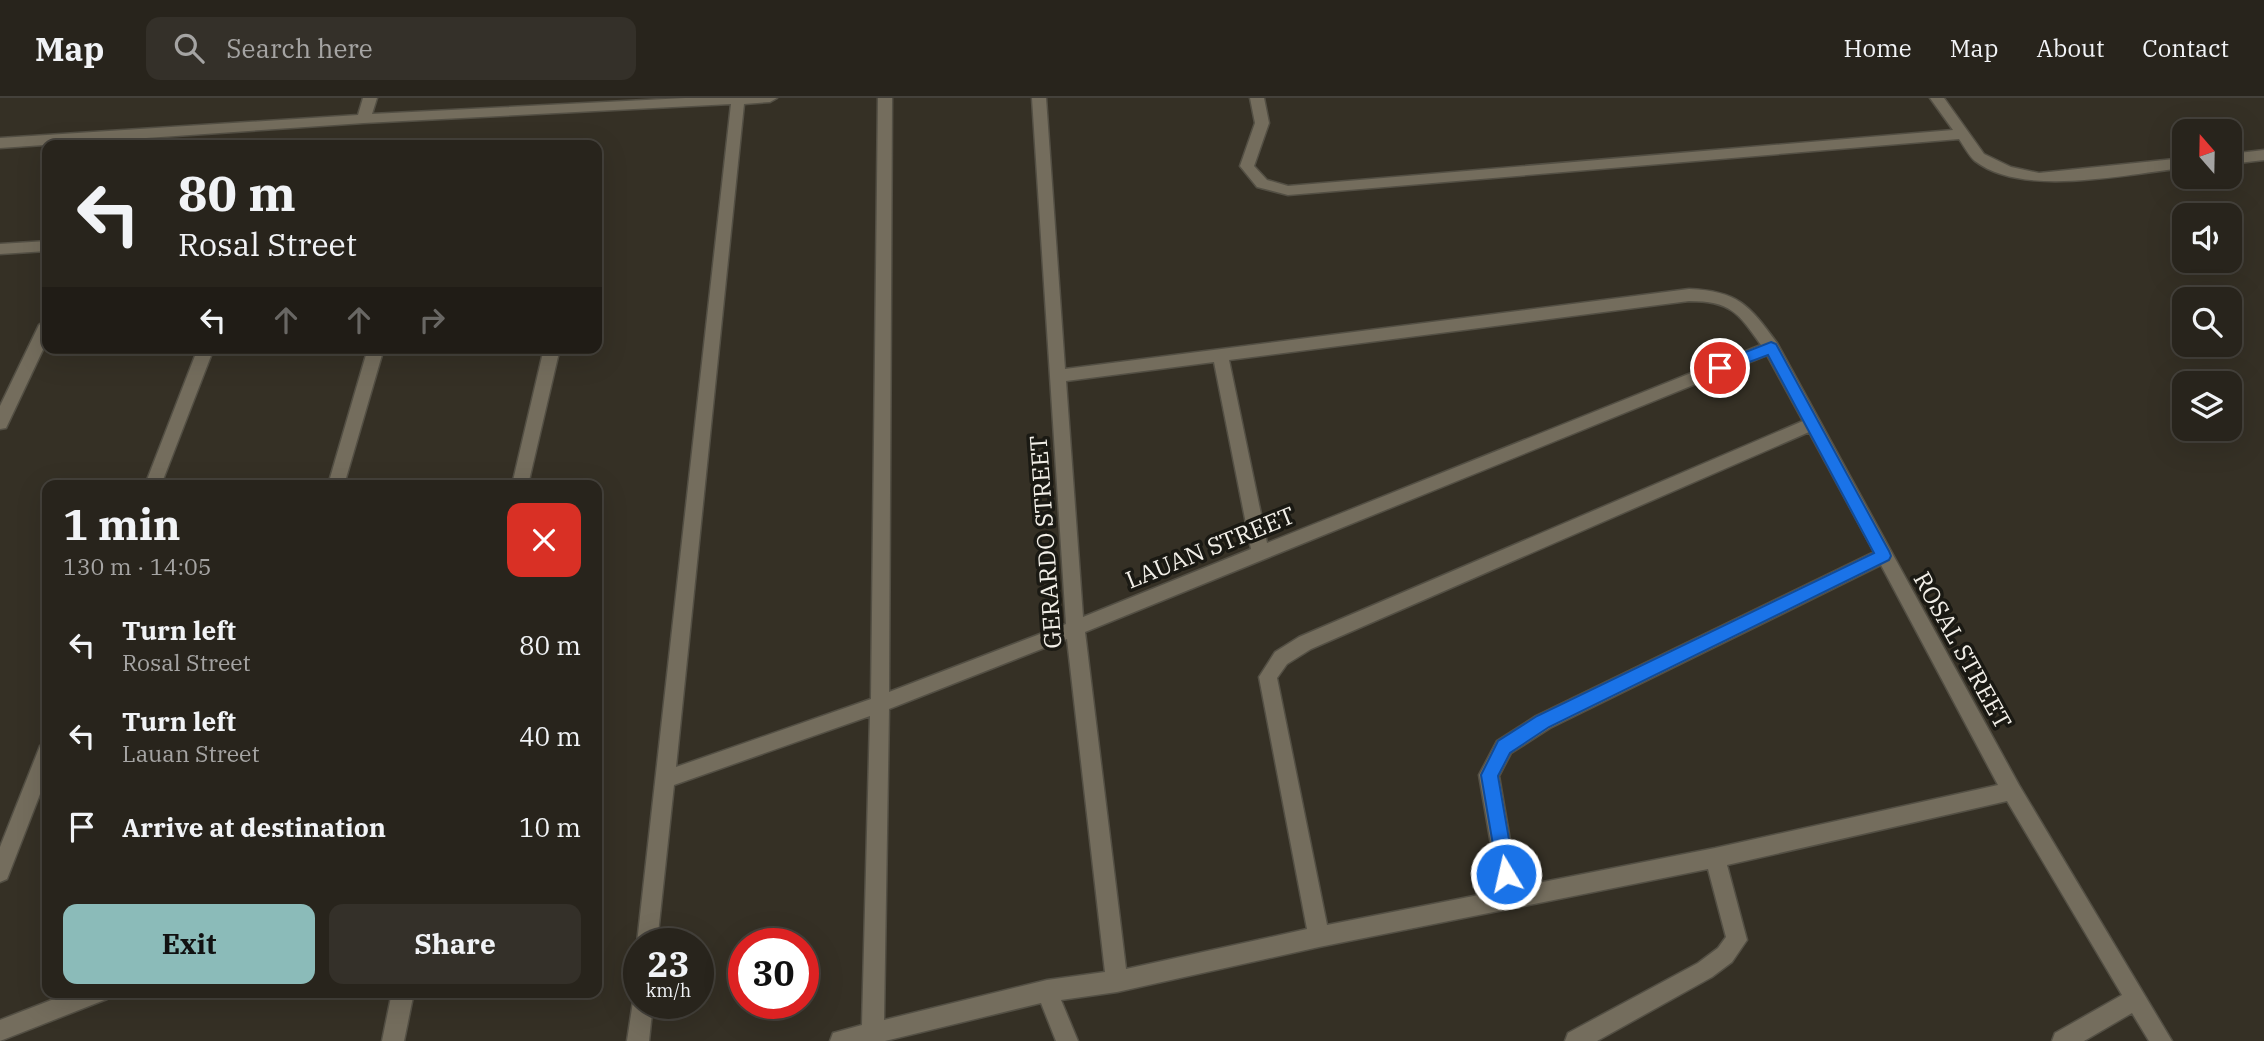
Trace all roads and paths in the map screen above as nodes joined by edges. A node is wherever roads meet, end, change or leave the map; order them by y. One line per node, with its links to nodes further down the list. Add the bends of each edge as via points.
1 (370, 98): 8 (street)
2 (770, 98): 7 (street)
3 (885, 98): 33 (street)
4 (1039, 98): 24 (street, GERARDO STREET)
5 (1257, 98): 9 (street, via 1262,123 1247,166 1258,182 1274,190)
6 (1937, 98): 9 (street)
7 (738, 99): 8 (street); 35 (street)
8 (364, 119): 11 (street)
9 (1963, 134): 15 (street, via 1979,157 2007,171 2039,178)
10 (42, 140): 12 (street)
11 (46, 140)
12 (0, 143)
13 (2264, 155): 14 (street)
14 (2242, 158)
15 (2172, 164)
16 (42, 246): 17 (street)
17 (0, 249)
18 (42, 335): 25 (street)
19 (1771, 347): 23 (street, ROSAL STREET, via 1742,308 1714,294); 26 (street, ROSAL STREET); 30 (street, LAUAN STREET)
20 (204, 354): 27 (street)
21 (374, 354): 28 (street)
22 (551, 354): 29 (street)
23 (1220, 355): 24 (street); 30 (street)
24 (1057, 376): 32 (street, GERARDO STREET)
25 (0, 423)
26 (1812, 424): 31 (street, ROSAL STREET); 41 (street, via 1305,643 1281,658 1268,677)
27 (155, 480)
28 (337, 480)
29 (521, 480)
30 (1260, 553): 32 (street, LAUAN STREET)
31 (1883, 556): 36 (street, ROSAL STREET); 39 (street, via 1543,722 1504,747 1489,775)
32 (1074, 628): 33 (street, LAUAN STREET); 42 (street, GERARDO STREET)
33 (880, 704): 35 (street, LAUAN STREET); 49 (street)
34 (42, 765): 38 (street)
35 (663, 780): 40 (street)
36 (2012, 791): 37 (street); 46 (street, ROSAL STREET)
37 (1716, 858): 39 (street); 54 (street, via 1737,940 1705,970)
38 (0, 872)
39 (1510, 898): 41 (street)
40 (648, 928)
41 (1319, 937): 42 (street)
42 (1117, 981): 43 (street)
43 (1047, 991): 49 (street); 53 (street)
44 (85, 998): 48 (street)
45 (402, 998): 50 (street)
46 (2136, 999): 55 (street); 56 (street, ROSAL STREET)
47 (640, 1019): 51 (street)
48 (0, 1031)
49 (873, 1033): 52 (street)
50 (393, 1041)
51 (638, 1041)
52 (841, 1041)
53 (1067, 1041)
54 (1576, 1041)
55 (2063, 1041)
56 (2161, 1041)

